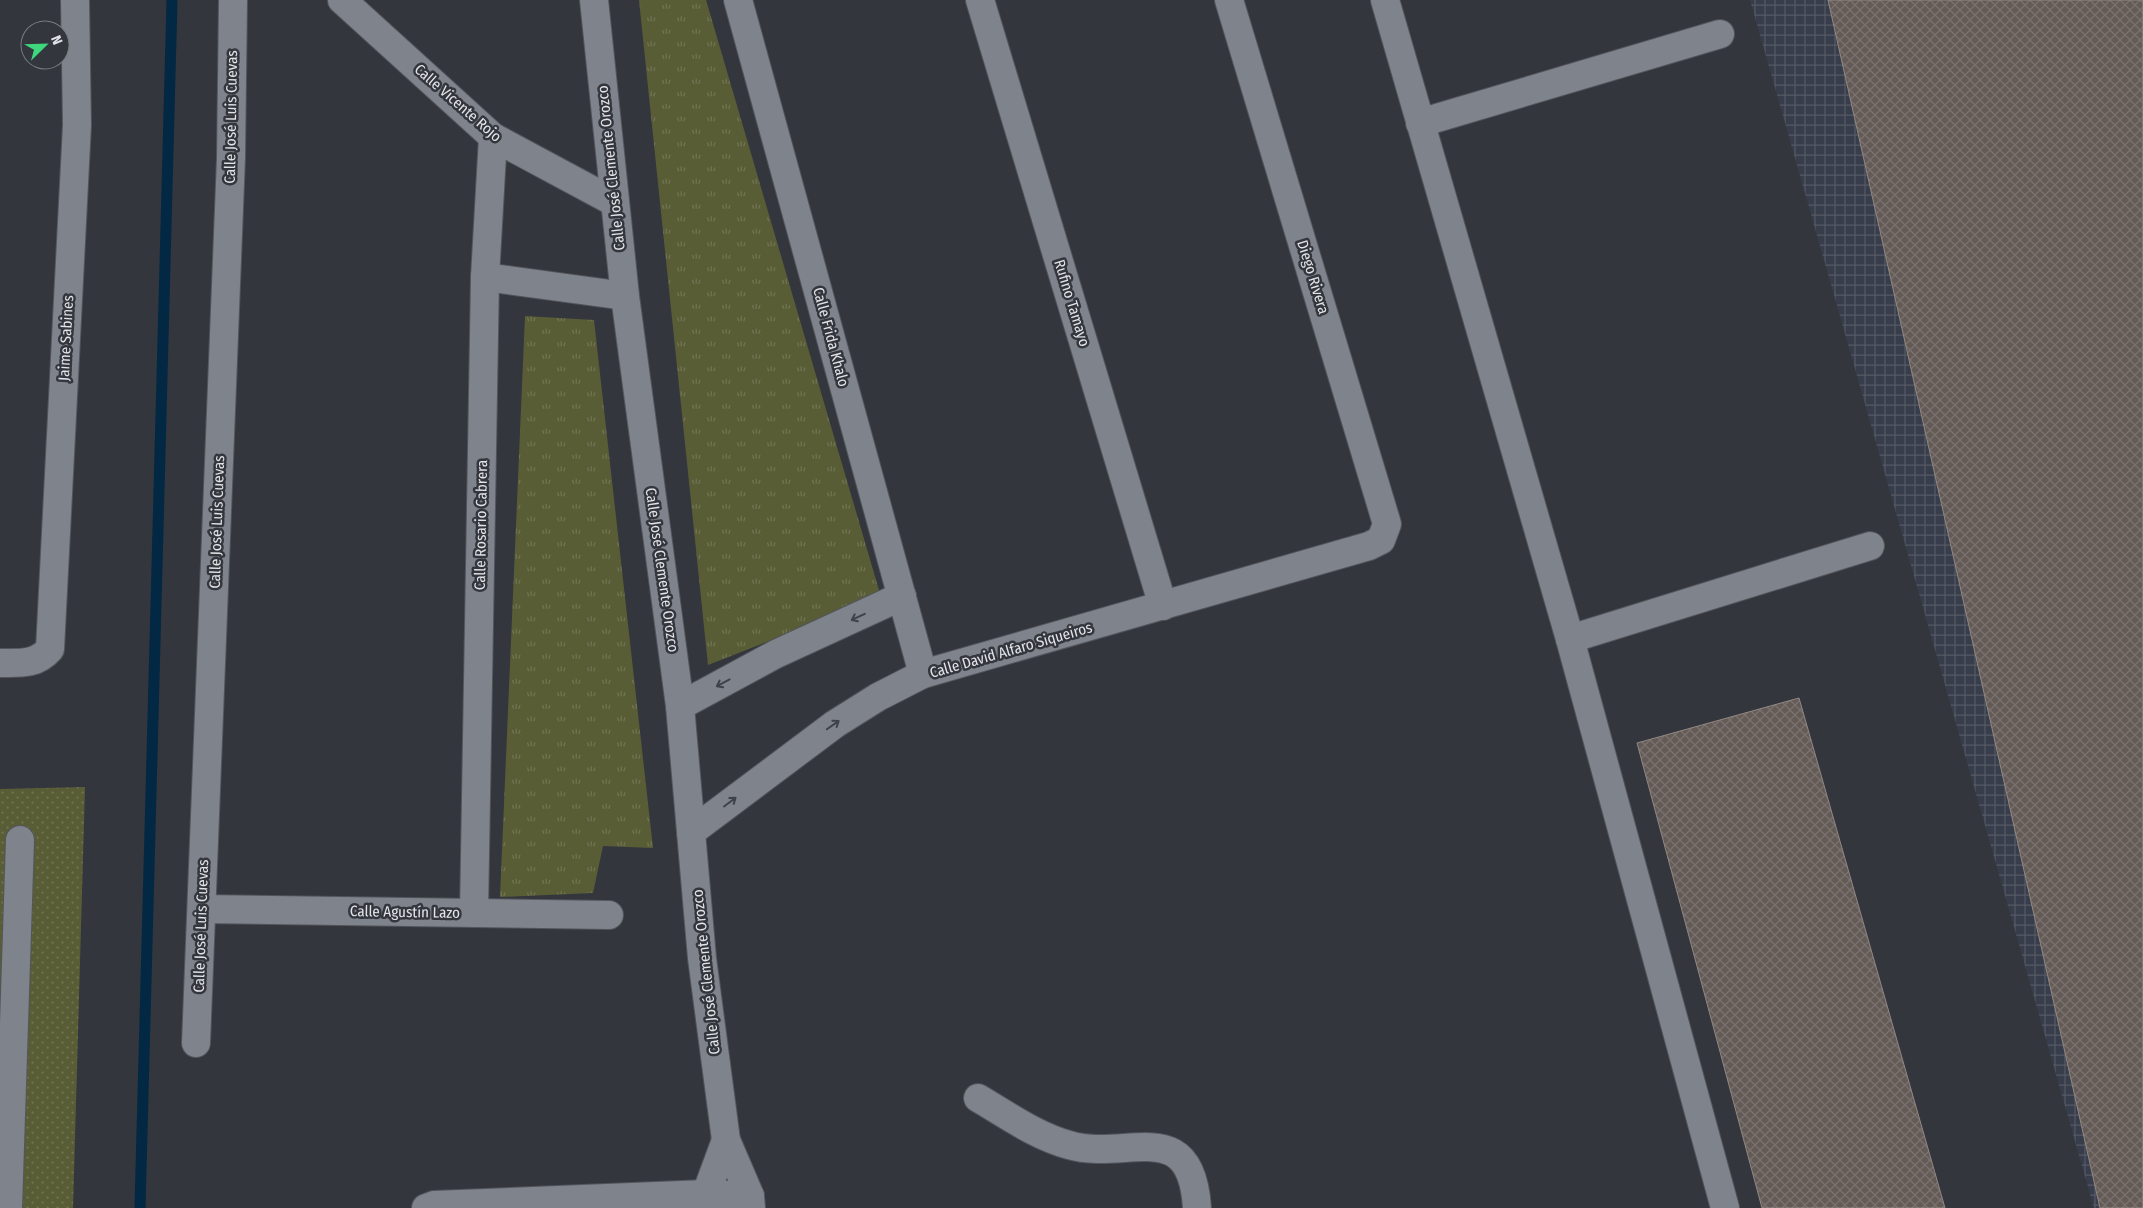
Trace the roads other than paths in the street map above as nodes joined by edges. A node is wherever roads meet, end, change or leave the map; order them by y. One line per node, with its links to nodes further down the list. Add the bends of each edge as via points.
1 (75, 0): 20 (street, Jaime Sabines, via 77,125 50,649 43,657 29,663)
2 (233, 0): 25 (street, Calle José Luis Cuevas, via 231,158)
3 (342, 0): 11 (street, Calle Vicente Rojo)
4 (594, 0): 12 (street, Calle José Clemente Orozco)
5 (738, 0): 17 (street, Calle Frida Khalo)
6 (980, 0): 18 (street, Rufino Tamayo)
7 (1229, 0): 15 (street, Diego Rivera, via 1387,524 1381,540)
8 (1386, 0): 10 (street)
9 (1720, 34): 10 (street)
10 (1420, 123): 19 (street)
11 (493, 136): 12 (street, Calle Vicente Rojo); 13 (street, Calle Rosario Cabrera)
12 (614, 202): 14 (street, Calle José Clemente Orozco)
13 (485, 277): 14 (street); 26 (street, Calle Rosario Cabrera)
14 (625, 296): 22 (street, Calle José Clemente Orozco)
15 (1369, 546): 18 (street, Calle David Alfaro Siqueiros)
16 (1870, 546): 19 (street)
17 (902, 596): 21 (street, Calle Frida Khalo); 22 (street, one-way to 22, via 776,654)
18 (1164, 606): 21 (street, Calle David Alfaro Siqueiros)
19 (1570, 639): 36 (street)
20 (0, 663)
21 (923, 674): 23 (street, Calle David Alfaro Siqueiros, one-way to 21, via 835,724)
22 (680, 706): 23 (street, Calle José Clemente Orozco)
23 (691, 832): 30 (street, Calle José Clemente Orozco, via 702,958)
24 (20, 840): 33 (street)
25 (202, 909): 26 (street, Calle Agustín Lazo); 28 (street, Calle José Luis Cuevas)
26 (474, 913): 27 (street, Calle Agustín Lazo)
27 (609, 915)
28 (196, 1044)
29 (978, 1098): 35 (street, via 1035,1131 1072,1146 1109,1150 1157,1146 1170,1150 1189,1170)
30 (726, 1140): 31 (street, Calle José Clemente Orozco); 32 (street, Calle José Clemente Orozco)
31 (707, 1201): 32 (street); 34 (street, via 434,1204)
32 (750, 1202)
33 (8, 1208)
34 (426, 1208)
35 (1197, 1208)
36 (1725, 1208)

